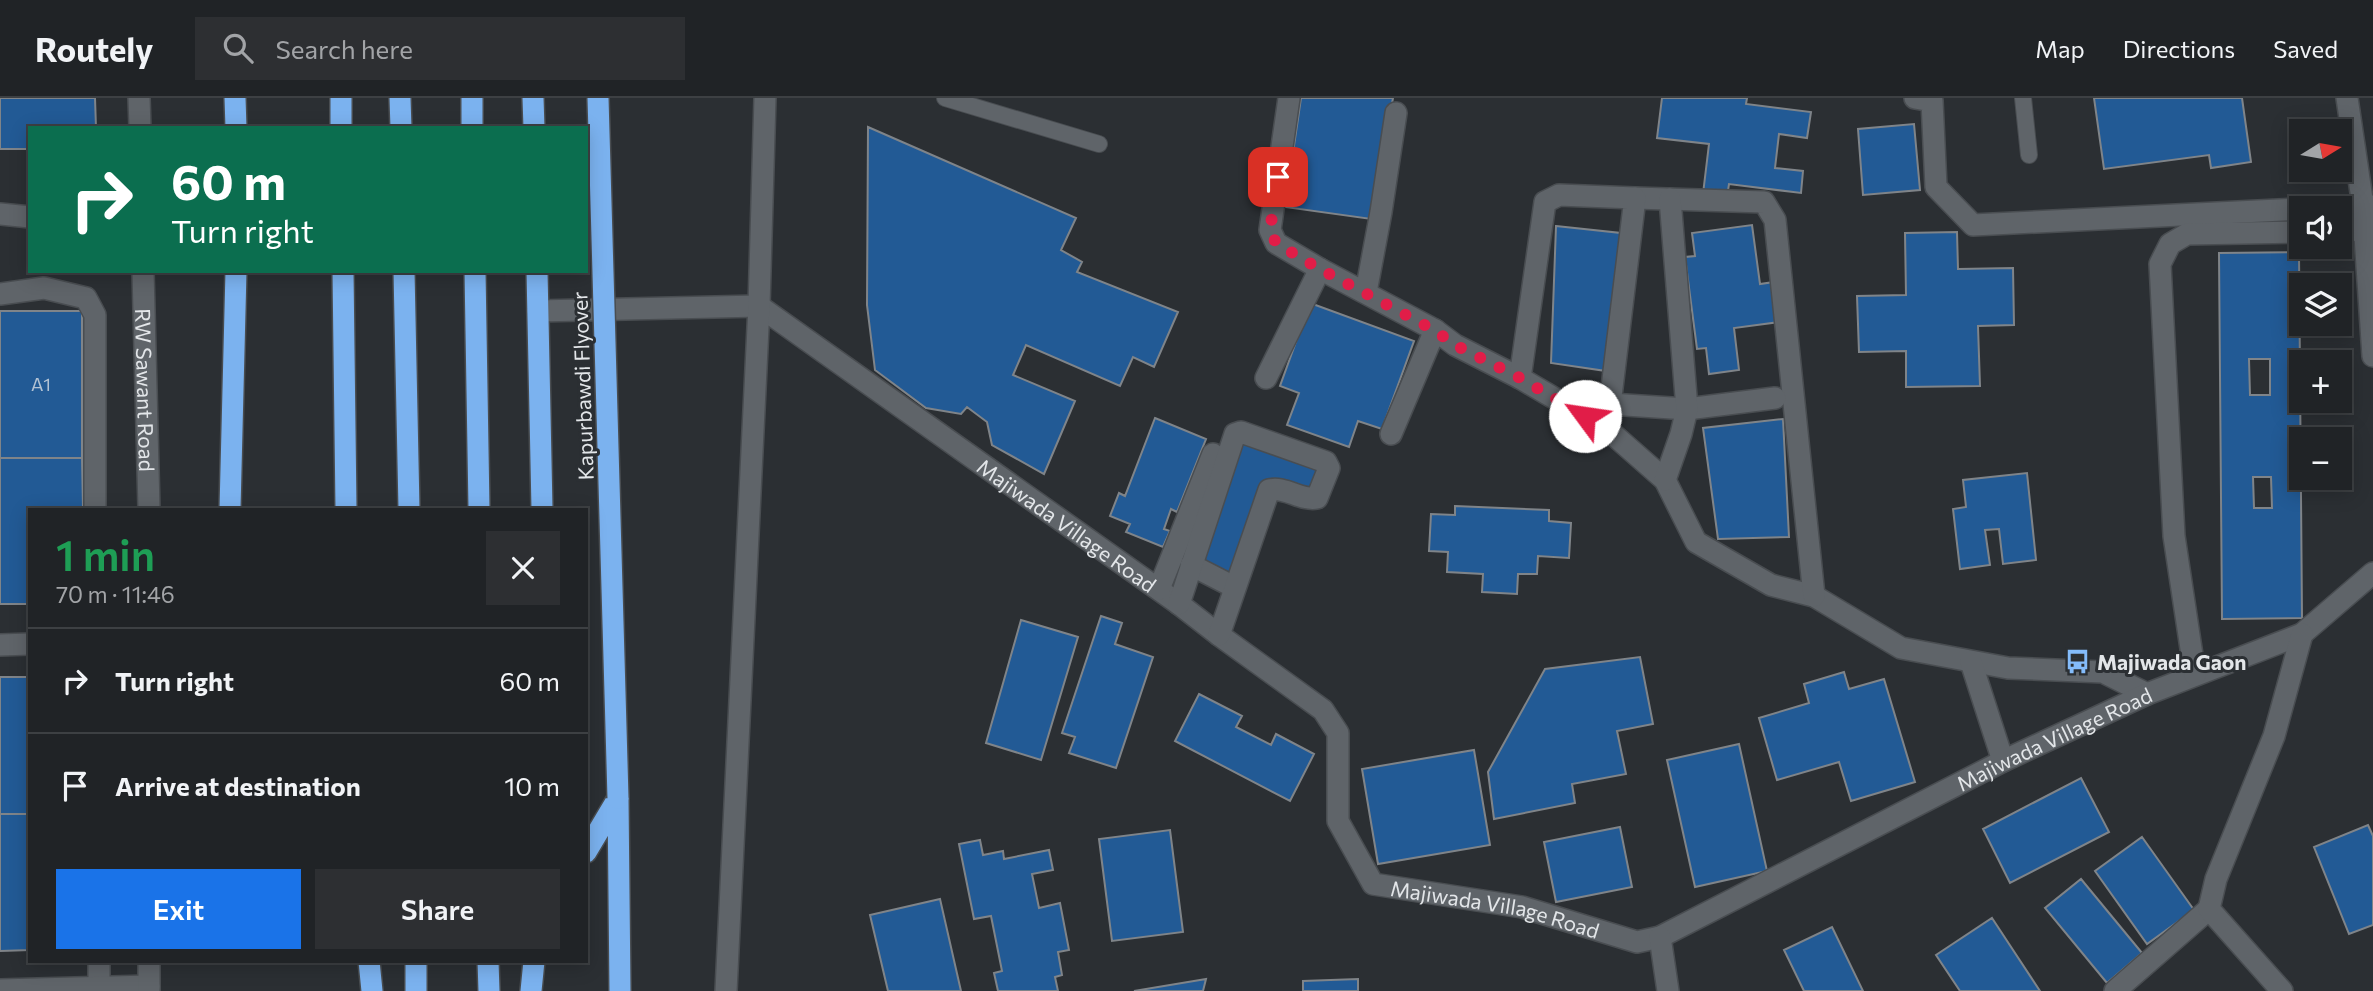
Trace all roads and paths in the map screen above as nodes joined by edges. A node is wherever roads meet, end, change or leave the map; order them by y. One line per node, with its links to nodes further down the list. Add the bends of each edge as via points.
1 (139, 98): 15 (street)
2 (235, 98): 16 (highway)
3 (341, 98): 17 (highway)
4 (400, 98): 18 (highway)
5 (472, 98): 19 (highway)
6 (533, 98): 20 (highway)
7 (598, 98): 75 (highway, Kapurbawdi Flyover, bridge)
8 (765, 98): 41 (street)
9 (945, 98): 21 (lane)
10 (1289, 98): 32 (street, via 1270,230 1276,243)
11 (1915, 98): 26 (street, via 1932,101 1936,187 1973,225)
12 (2023, 98): 22 (lane)
13 (2347, 98): 25 (street)
14 (1396, 113): 39 (street)
15 (140, 126)
16 (236, 126)
17 (341, 126)
18 (401, 126)
19 (472, 126)
20 (534, 126)
21 (1099, 144)
22 (2029, 155)
23 (1635, 198): 24 (street); 46 (street, via 1559,195 1545,202); 48 (street)
24 (1670, 199): 49 (street); 65 (street, via 1764,202 1775,220)
25 (2368, 206): 30 (street)
26 (2289, 210)
27 (0, 214): 28 (street)
28 (28, 217)
29 (2352, 230): 30 (street)
30 (2363, 230): 44 (street)
31 (2289, 232): 72 (street, via 2187,234 2170,244 2160,264 2174,536)
32 (1320, 269): 39 (street); 45 (street)
33 (143, 273): 55 (street, RW Sawant Road)
34 (236, 273): 56 (highway)
35 (343, 273): 57 (highway)
36 (404, 273): 58 (highway)
37 (475, 273): 59 (highway)
38 (537, 273): 42 (highway)
39 (1366, 292): 43 (street)
40 (0, 294): 54 (street, via 44,288 86,298 95,315)
41 (759, 306): 42 (street); 64 (street, Majiwada Village Road); 93 (street)
42 (538, 311): 60 (highway)
43 (1434, 330): 46 (street); 51 (street)
44 (2373, 356)
45 (1266, 378)
46 (1520, 378): 50 (street)
47 (1776, 398): 49 (street)
48 (1609, 404): 49 (street); 50 (street)
49 (1687, 409): 53 (street)
50 (1607, 429): 53 (street)
51 (1391, 434)
52 (1213, 454): 64 (street)
53 (1665, 480): 65 (street, via 1696,541 1771,585)
54 (95, 508)
55 (149, 508)
56 (230, 508)
57 (346, 508)
58 (409, 508)
59 (479, 508)
60 (542, 508)
61 (1191, 565): 63 (street); 63 (street, via 1235,434 1241,432 1326,462 1329,468 1317,498 1269,490); 66 (street)
62 (2373, 573): 67 (street, Majiwada Village Road)
63 (1234, 587): 68 (street)
64 (1159, 589): 66 (street, Majiwada Village Road)
65 (1814, 596): 71 (street, via 1901,648)
66 (1179, 604): 68 (street, Majiwada Village Road)
67 (2302, 634): 72 (street, Majiwada Village Road); 77 (street, via 2274,736 2216,879)
68 (1219, 635): 78 (street, Majiwada Village Road, via 1323,710 1338,733 1338,821 1373,884 1522,907 1637,942)
69 (28, 644): 70 (street)
70 (0, 645)
71 (1971, 662): 73 (street, via 2103,672); 74 (street)
72 (2195, 675): 73 (street, Majiwada Village Road)
73 (2147, 694): 74 (street, Majiwada Village Road)
74 (2003, 761): 78 (street, Majiwada Village Road)
75 (618, 798): 76 (highway); 92 (highway, Kapurbawdi Flyover)
76 (588, 849)
77 (2209, 909): 95 (street); 96 (street)
78 (1660, 937): 94 (street)
79 (99, 963): 86 (street)
80 (149, 963): 85 (street)
81 (369, 963): 88 (highway)
82 (416, 963): 89 (highway)
83 (488, 963): 90 (highway)
84 (534, 963): 91 (highway)
85 (149, 988): 86 (street)
86 (99, 989): 87 (street)
87 (0, 990)
88 (372, 991)
89 (416, 991)
90 (489, 991)
91 (531, 991)
92 (620, 991)
93 (726, 991)
94 (1668, 991)
95 (2115, 991)
96 (2282, 991)

